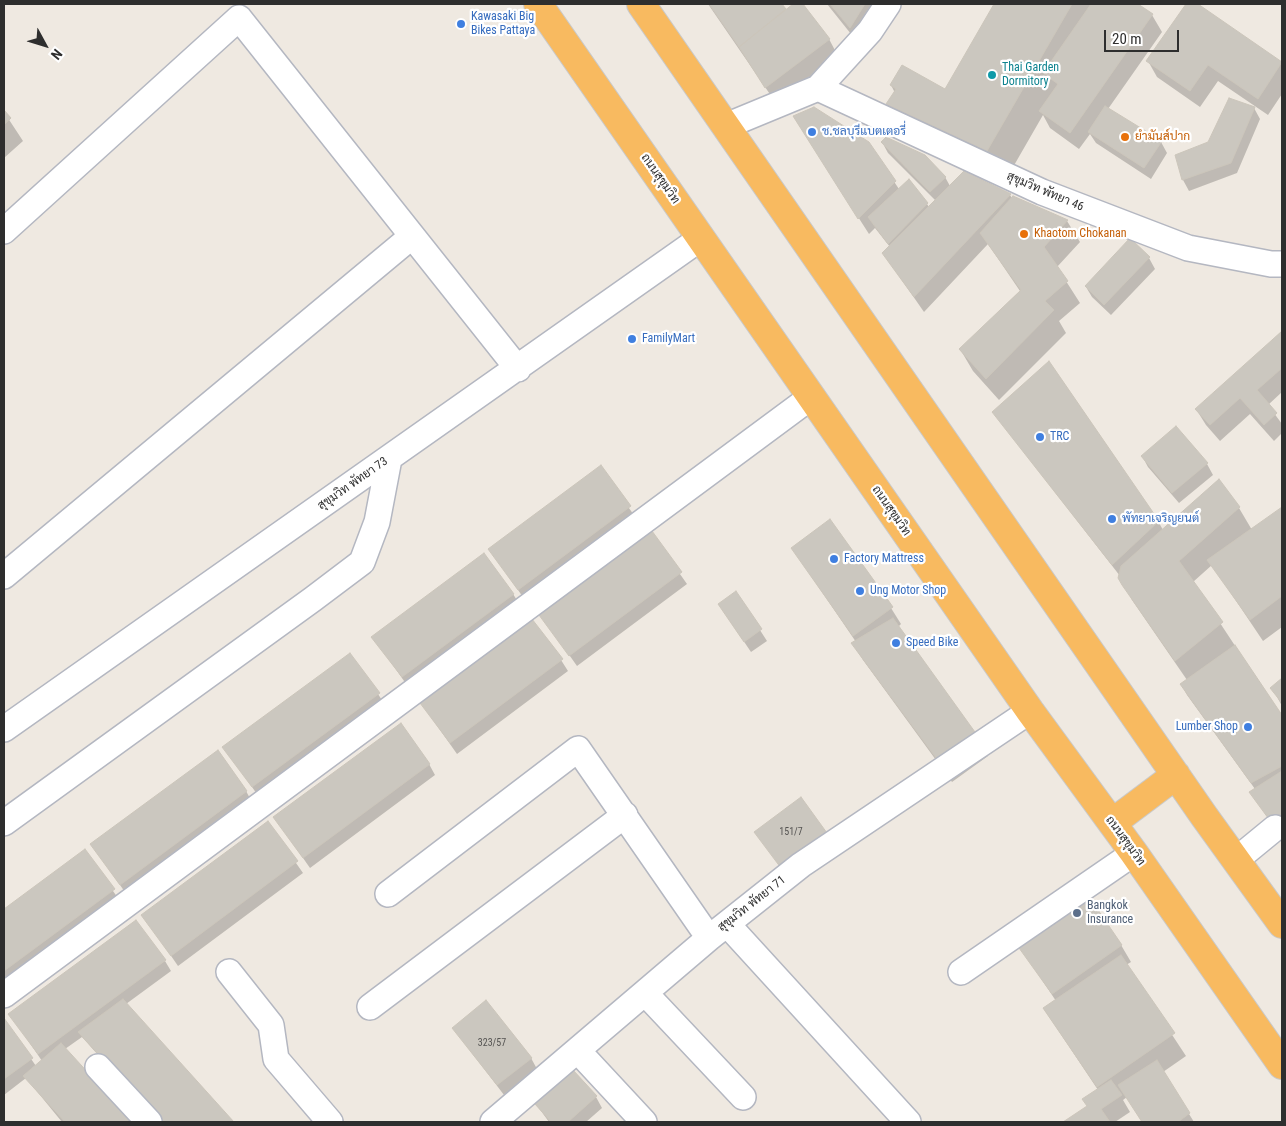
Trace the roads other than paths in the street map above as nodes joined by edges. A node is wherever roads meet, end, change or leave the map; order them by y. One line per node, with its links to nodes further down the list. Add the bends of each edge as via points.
1 (538, 4): 8 (highway, ถนนสุขุมวิท)
2 (641, 4): 5 (highway)
3 (888, 4): 4 (street, via 870,31)
4 (818, 88): 5 (street); 9 (street, สุขุมวิท พัทยา 46, via 1042,192 1188,248)
5 (726, 126): 16 (highway)
6 (4, 231): 7 (street, via 239,18)
7 (411, 237): 10 (street); 13 (street)
8 (701, 238): 10 (street, สุขุมวิท พัทยา 73); 11 (highway, ถนนสุขุมวิท)
9 (1282, 264)
10 (518, 369): 12 (street, สุขุมวิท พัทยา 73)
11 (811, 397): 14 (highway, ถนนสุขุมวิท); 29 (street)
12 (389, 459): 15 (street, สุขุมวิท พัทยา 73); 18 (street, via 377,522 362,562)
13 (4, 576)
14 (1030, 711): 19 (highway, ถนนสุขุมวิท); 25 (street, สุขุมวิท พัทยา 71, via 801,865)
15 (4, 729)
16 (1176, 775): 19 (highway); 22 (highway)
17 (625, 815): 23 (street, via 578,749); 25 (street); 30 (street)
18 (4, 823)
19 (1112, 823): 21 (highway, ถนนสุขุมวิท)
20 (1275, 828): 22 (street)
21 (1134, 853): 27 (street); 32 (highway, ถนนสุขุมวิท)
22 (1236, 860): 24 (highway)
23 (388, 894)
24 (1282, 924)
25 (718, 931): 28 (street, สุขุมวิท พัทยา 71); 39 (street)
26 (229, 972): 36 (street, via 270,1025 276,1059)
27 (961, 972)
28 (645, 993): 31 (street, สุขุมวิท พัทยา 71); 34 (street)
29 (4, 995)
30 (370, 1007)
31 (578, 1051): 37 (street, สุขุมวิท พัทยา 71); 38 (street)
32 (1282, 1064)
33 (98, 1067): 35 (street)
34 (743, 1097)
35 (149, 1122)
36 (330, 1122)
37 (493, 1122)
38 (644, 1122)
39 (908, 1122)

